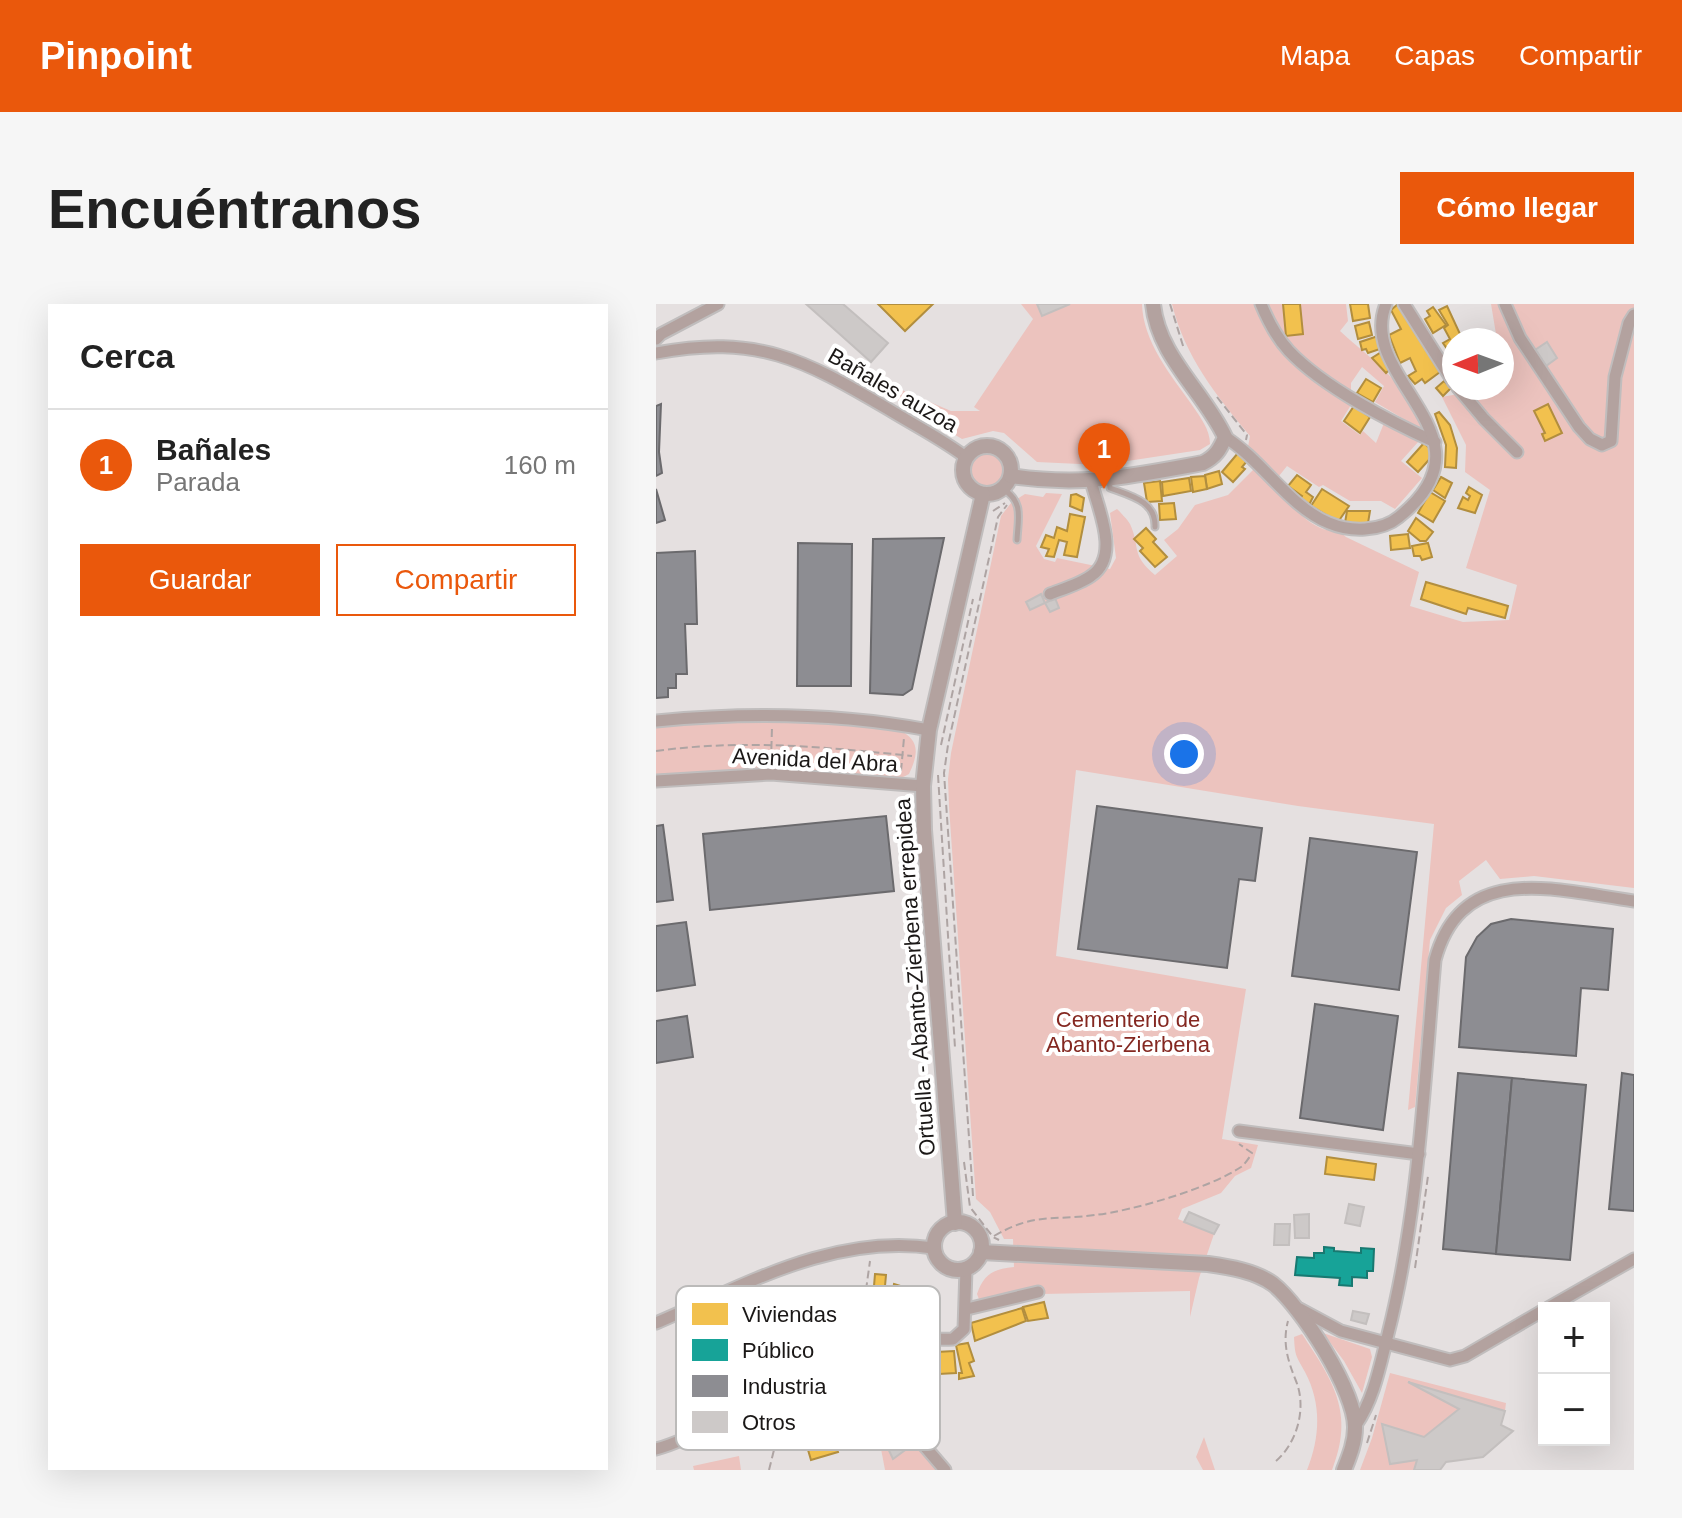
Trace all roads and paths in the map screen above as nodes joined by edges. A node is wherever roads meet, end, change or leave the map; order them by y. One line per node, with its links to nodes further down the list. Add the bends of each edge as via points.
1 (718, 304): 8 (street)
2 (1153, 304): 12 (street, via 1163,341)
3 (1261, 304): 13 (street, via 1288,349 1312,373 1396,425)
4 (1386, 304): 13 (street, via 1385,347)
5 (1404, 304): 10 (street)
6 (1505, 304): 7 (street, via 1520,338 1579,427 1602,445 1611,441 1615,377)
7 (1634, 315)
8 (656, 339)
9 (656, 353): 15 (street, Bañales auzoa, via 712,347 781,355 821,370)
10 (1442, 364)
11 (1468, 400): 14 (street)
12 (1225, 437): 13 (street, via 1301,506 1329,523 1355,529 1392,523 1409,510 1431,480); 16 (street, via 1213,458 1203,463)
13 (1435, 442)
14 (1517, 452)
15 (967, 458): 18 (street, via 978,448 993,447 1005,455); 19 (street, via 966,483)
16 (1109, 479): 17 (street); 22 (lane, via 1110,488 1150,506)
17 (1091, 481): 18 (street); 24 (street, via 1105,534 1102,566)
18 (1009, 487): 19 (street); 21 (path); 23 (lane, via 1019,508)
19 (983, 494): 29 (street, Ortuella - Abanto-Zierbena errepidea)
20 (1007, 505): 44 (path, via 998,517 944,773)
21 (993, 510)
22 (1155, 527)
23 (1017, 540)
24 (1050, 594)
25 (974, 598): 33 (path)
26 (772, 714): 27 (street, Avenida del Abra); 28 (street, Avenida del Abra); 30 (path)
27 (656, 721)
28 (906, 726): 29 (street, Avenida del Abra); 32 (path)
29 (929, 730): 33 (street, Ortuella - Abanto-Zierbena errepidea)
30 (772, 743): 31 (path); 32 (path); 34 (path)
31 (656, 751)
32 (902, 755): 33 (path); 36 (path)
33 (934, 759): 37 (street, Ortuella - Abanto-Zierbena errepidea); 39 (path)
34 (771, 774): 35 (street, Avenida del Abra); 36 (street, Avenida del Abra)
35 (656, 781)
36 (899, 785): 37 (street, Avenida del Abra)
37 (923, 786): 45 (street, Ortuella - Abanto-Zierbena errepidea)
38 (1634, 901): 42 (street, via 1521,888 1486,894 1459,912 1446,929 1435,960)
39 (956, 1059)
40 (1239, 1135): 42 (street); 46 (path, via 1239,1144 1252,1153 1243,1166 1202,1185 1133,1209 1018,1223)
41 (963, 1151): 46 (path, via 970,1207)
42 (1419, 1154): 64 (street, via 1405,1259)
43 (1429, 1171): 53 (path)
44 (973, 1196)
45 (955, 1223): 49 (street, via 939,1231); 50 (street, via 975,1230)
46 (993, 1237): 47 (path)
47 (1007, 1242)
48 (873, 1245): 49 (street); 54 (street, via 818,1255); 55 (path)
49 (934, 1248): 52 (street, via 951,1270)
50 (981, 1252): 52 (street); 58 (street, via 1230,1267 1272,1284)
51 (1634, 1259): 57 (street)
52 (966, 1269): 59 (street)
53 (1413, 1275)
54 (743, 1286)
55 (867, 1286)
56 (1038, 1292): 59 (street)
57 (1558, 1302)
58 (1293, 1304): 64 (street, via 1317,1321); 65 (street, via 1344,1385); 70 (path, via 1284,1343 1296,1381 1299,1417 1291,1443)
59 (967, 1309): 63 (street, via 964,1329 953,1339)
60 (676, 1314): 62 (street)
61 (1538, 1314): 64 (street, via 1458,1359)
62 (656, 1323)
63 (940, 1339)
64 (1386, 1344): 65 (street, via 1367,1409)
65 (1356, 1425): 73 (street)
66 (676, 1440): 67 (street)
67 (656, 1449)
68 (774, 1450): 71 (path)
69 (928, 1450): 72 (street)
70 (1276, 1461)
71 (769, 1470)
72 (945, 1470)
73 (1344, 1470)

